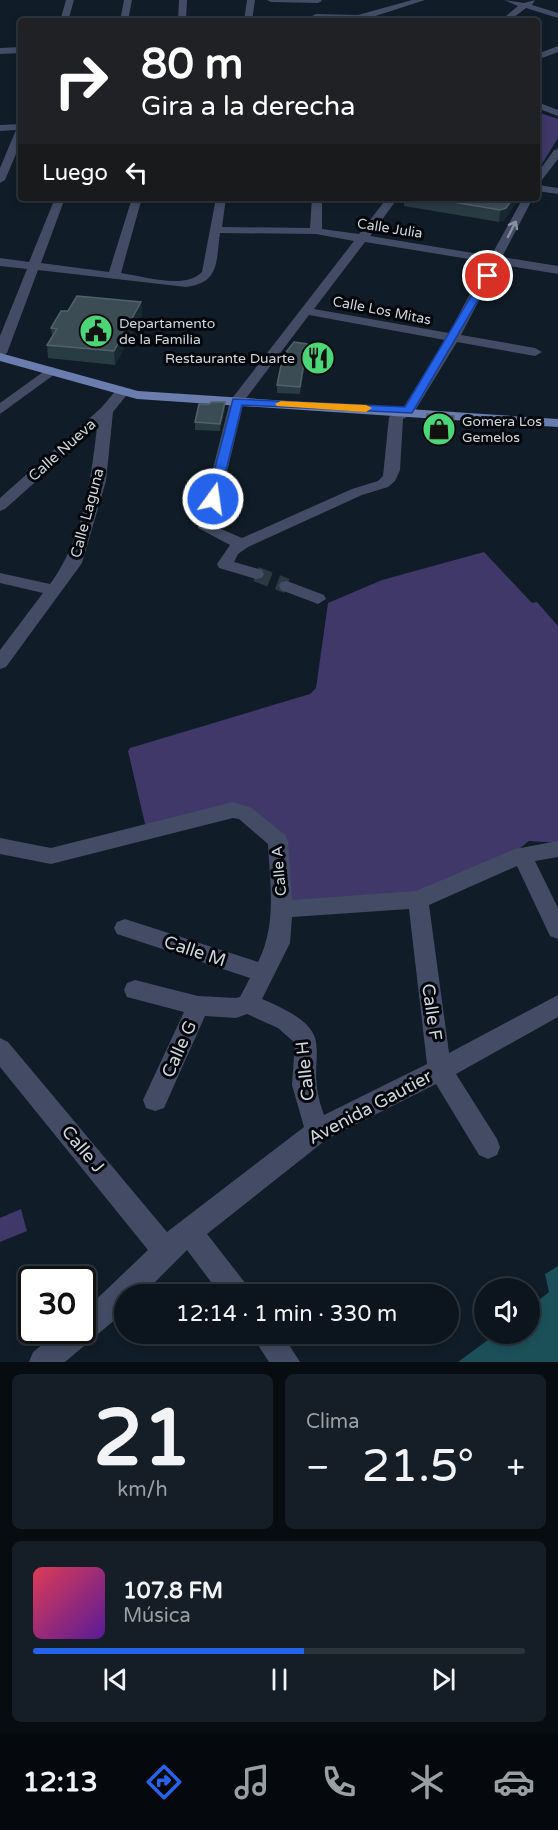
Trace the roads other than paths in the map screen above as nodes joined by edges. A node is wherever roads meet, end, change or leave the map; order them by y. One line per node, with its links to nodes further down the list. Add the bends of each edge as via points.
1 (70, 0): 13 (street)
2 (128, 0): 14 (street)
3 (183, 0): 15 (street)
4 (251, 0): 16 (street)
5 (271, 0): 9 (street)
6 (421, 0): 18 (street)
7 (508, 0): 10 (street)
8 (536, 0): 10 (street)
9 (318, 1)
10 (524, 5): 12 (street); 19 (street)
11 (316, 16): 17 (street)
12 (558, 16)
13 (65, 18)
14 (125, 18)
15 (182, 18)
16 (248, 18)
17 (343, 18)
18 (360, 18)
19 (508, 18)
20 (558, 49): 23 (street)
21 (18, 50): 22 (street)
22 (0, 51)
23 (540, 56)
24 (558, 99): 25 (street)
25 (540, 106)
26 (540, 106): 27 (street)
27 (558, 113)
28 (0, 128): 29 (street)
29 (18, 128)
30 (18, 135): 33 (street)
31 (558, 152): 32 (street)
32 (540, 178)
33 (0, 180)
34 (540, 188): 35 (street)
35 (558, 191)
36 (59, 201): 47 (street)
37 (136, 201): 49 (street)
38 (221, 201): 42 (street)
39 (317, 201): 43 (street)
40 (391, 201): 44 (street)
41 (527, 201): 45 (street, one-way to 41)
42 (216, 230): 43 (street, Calle Julia); 49 (street, via 207,275 192,283)
43 (316, 231): 44 (street, Calle Julia)
44 (361, 238): 45 (street, Calle Julia); 50 (street)
45 (497, 261): 48 (street, Calle Julia); 51 (street)
46 (0, 262): 47 (street)
47 (35, 265): 49 (street); 53 (street)
48 (558, 270)
49 (114, 276)
50 (306, 311): 51 (street, Calle Los Mitas); 56 (street)
51 (452, 339): 52 (street, Calle Los Mitas); 59 (street)
52 (535, 352)
53 (0, 355): 54 (main road)
54 (51, 371): 55 (main road); 57 (street)
55 (123, 392): 56 (main road); 58 (street, Calle Nueva)
56 (237, 401): 59 (main road); 64 (street, via 206,528)
57 (0, 410)
58 (106, 411): 63 (street, Calle Nueva); 68 (street, Calle Laguna, via 98,481 74,563)
59 (408, 411): 61 (main road); 64 (street, via 396,417 393,470 383,484)
60 (558, 417): 61 (main road)
61 (532, 419): 62 (main road)
62 (558, 423)
63 (0, 506)
64 (242, 544): 65 (street, via 232,551 225,564)
65 (256, 574)
66 (0, 578): 68 (street)
67 (287, 586): 69 (street)
68 (55, 590): 70 (street, Calle Laguna)
69 (318, 599)
70 (0, 663)
71 (0, 846): 75 (street, Calle A, via 51,856 233,810 245,813 278,841)
72 (558, 849): 73 (street, Calle A)
73 (522, 855): 74 (street, Calle A); 77 (street)
74 (417, 900): 75 (street, Calle A); 84 (street, Calle F)
75 (282, 909): 78 (street, via 279,943)
76 (125, 928): 78 (street, Calle M)
77 (558, 930)
78 (264, 974): 80 (street)
79 (135, 990): 82 (street)
80 (248, 1004): 82 (street, Calle G, via 236,1008); 86 (street, Calle H, via 294,1027 305,1038 306,1102)
81 (558, 1005): 84 (street, Avenida Gautier)
82 (198, 1006): 85 (street, Calle G)
83 (0, 1049): 89 (street, Calle J)
84 (440, 1070): 86 (street, Avenida Gautier); 87 (street, Calle F)
85 (155, 1100)
86 (318, 1131): 88 (street, Avenida Gautier)
87 (488, 1147)
88 (189, 1231): 89 (street, Avenida Gautier); 90 (street)
89 (165, 1250): 92 (street, Avenida Gautier, via 116,1302)
90 (229, 1284)
91 (272, 1344): 93 (street)
92 (43, 1362)
93 (286, 1362)

